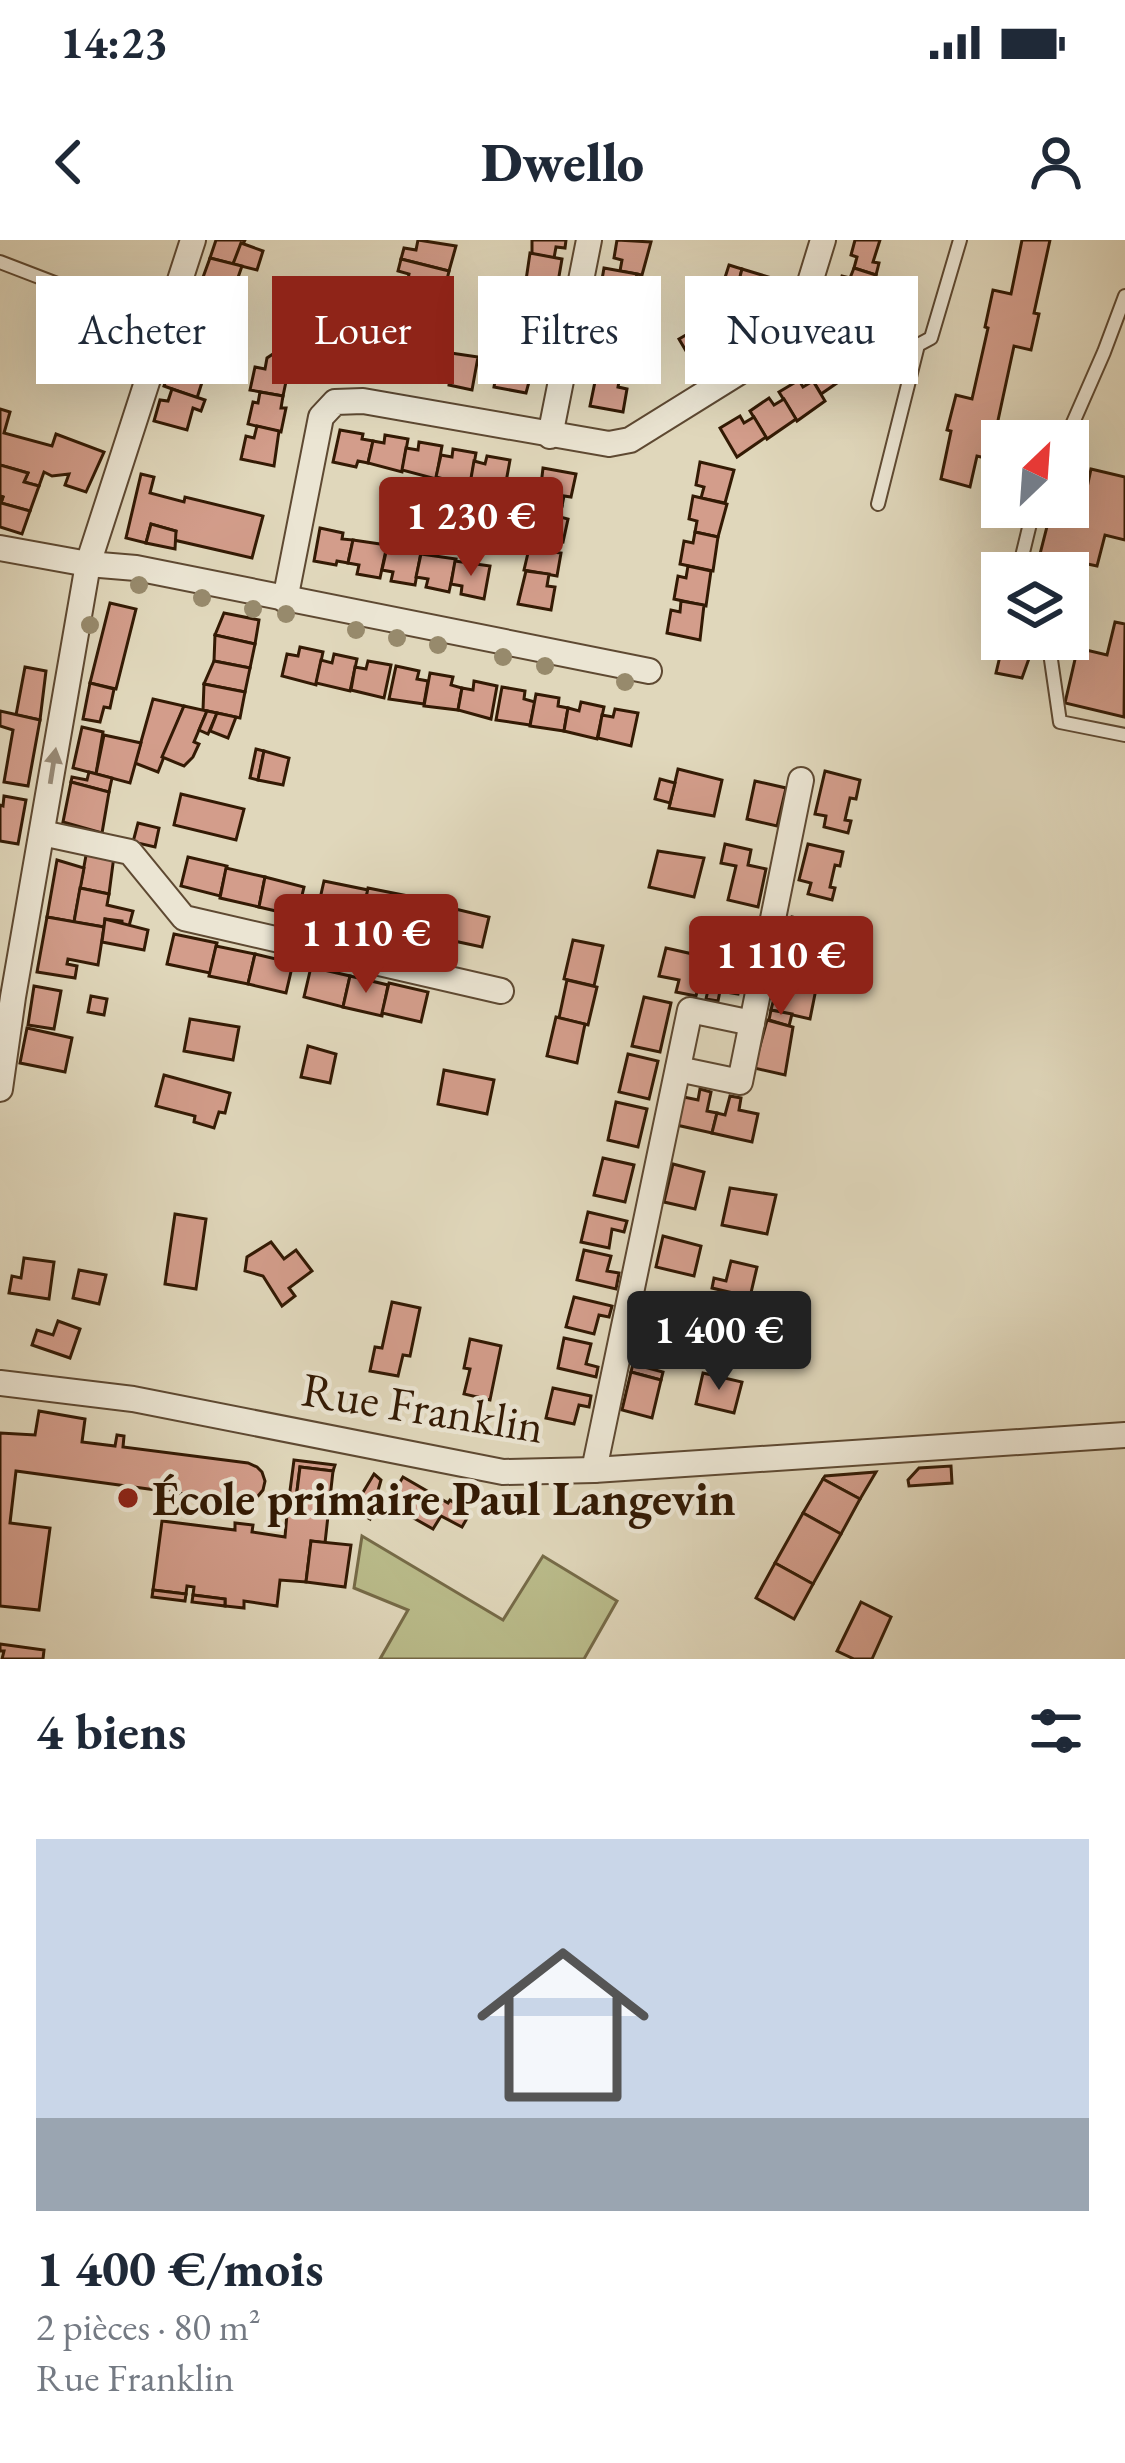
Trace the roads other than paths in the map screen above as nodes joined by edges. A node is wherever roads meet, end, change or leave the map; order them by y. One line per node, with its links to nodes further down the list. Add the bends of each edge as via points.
1 (193, 240): 7 (street)
2 (589, 240): 11 (street)
3 (823, 240): 11 (street, via 778,348 630,440)
4 (961, 240): 12 (lane, via 931,338 919,345)
5 (0, 262): 6 (lane)
6 (36, 276)
7 (181, 276)
8 (1125, 296): 10 (lane)
9 (145, 384): 14 (street)
10 (1073, 420)
11 (550, 436): 15 (street, via 335,402 321,417)
12 (878, 504)
13 (0, 548): 14 (street)
14 (88, 564): 15 (street); 20 (street, one-way to 14)
15 (285, 600): 17 (street)
16 (1051, 660): 18 (lane, via 1060,722)
17 (649, 671)
18 (1125, 735)
19 (801, 780): 23 (street)
20 (42, 832): 21 (street, via 130,852 184,918); 22 (street)
21 (501, 992)
22 (6, 995): 25 (street)
23 (752, 1023): 24 (street, via 690,1010); 24 (street, via 740,1082)
24 (678, 1069): 28 (street)
25 (0, 1089)
26 (0, 1383): 28 (street, Rue Franklin, via 133,1400 503,1472)
27 (1125, 1435): 28 (street, Rue Franklin)
28 (594, 1470)

